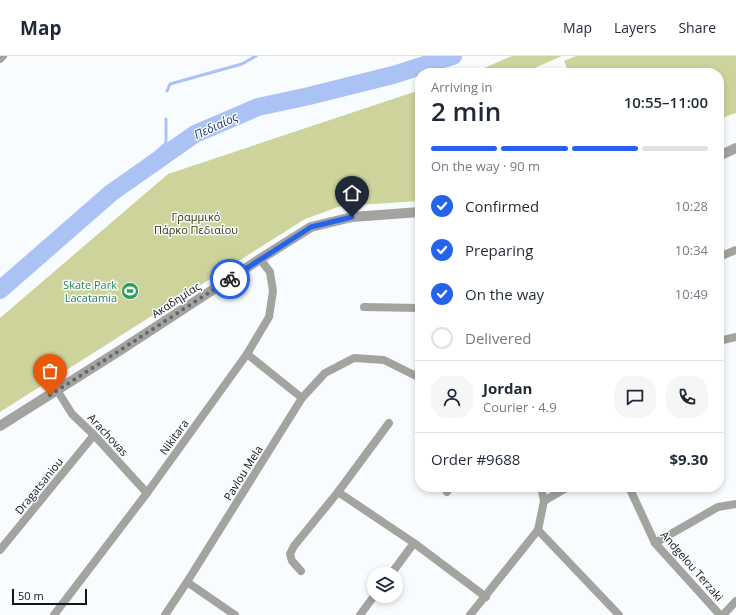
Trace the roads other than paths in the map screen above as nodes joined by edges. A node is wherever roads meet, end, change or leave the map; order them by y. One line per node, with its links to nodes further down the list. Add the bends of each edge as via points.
1 (3, 56): 2 (street)
2 (0, 59)
3 (736, 148): 4 (street)
4 (724, 154)
5 (415, 212): 8 (street, Ακαδημίας, via 352,217 311,227)
6 (736, 250): 7 (street)
7 (724, 255)
8 (260, 259): 13 (street, Nikitara, via 270,272 273,291 269,318); 15 (street, Ακαδημίας)
9 (364, 307): 10 (street)
10 (415, 308)
11 (736, 336): 12 (street)
12 (724, 340)
13 (246, 354): 16 (street); 24 (street, Nikitara)
14 (415, 376): 16 (street, Pavlou Mela, via 384,360 354,358 324,373)
15 (57, 390): 18 (street, Ακαδημίας); 19 (street, Arachovas, via 72,414)
16 (302, 398): 33 (street, Pavlou Mela)
17 (388, 423): 20 (street)
18 (0, 426)
19 (94, 435): 24 (street, Arachovas); 30 (street, Dragatsaniou)
20 (338, 492): 28 (street); 32 (street, via 290,554 292,561)
21 (542, 492): 25 (street)
22 (559, 492): 25 (street)
23 (631, 492): 29 (street, Andgelou Terzaki)
24 (147, 493): 37 (street, Nikitara)
25 (544, 501): 27 (street)
26 (736, 504): 29 (street, via 718,507)
27 (538, 530): 34 (street); 42 (street)
28 (414, 543): 31 (street); 34 (street)
29 (655, 544): 43 (street, Andgelou Terzaki)
30 (0, 550)
31 (396, 567)
32 (301, 571)
33 (188, 582): 38 (street, Pavlou Mela); 39 (street)
34 (486, 597): 41 (street)
35 (736, 601): 44 (street)
36 (369, 603): 40 (street)
37 (54, 615)
38 (165, 615)
39 (235, 615)
40 (360, 615)
41 (470, 615)
42 (619, 615)
43 (720, 615)
44 (724, 615)

